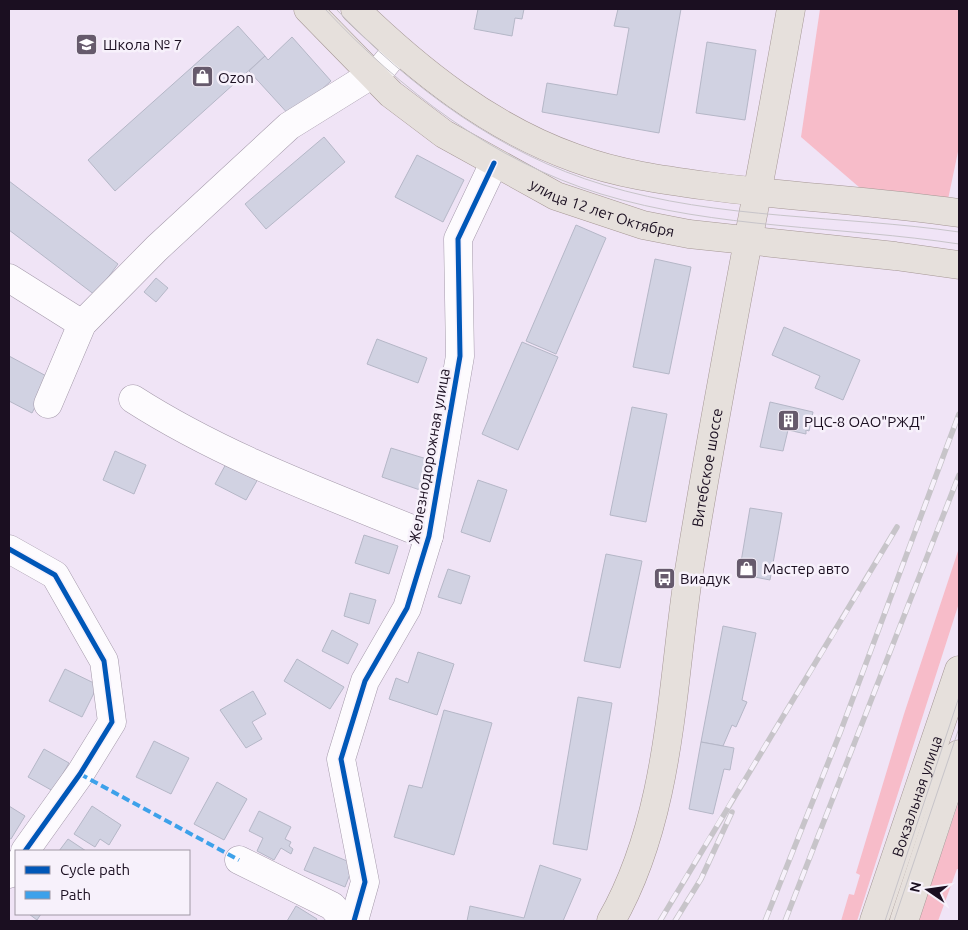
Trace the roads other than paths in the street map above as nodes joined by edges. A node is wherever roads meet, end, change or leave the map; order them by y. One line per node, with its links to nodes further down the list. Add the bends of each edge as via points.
1 (308, 9): 5 (main road, улица 12 лет Октября)
2 (355, 9): 4 (main road)
3 (791, 9): 7 (main road, Витебское шоссе)
4 (397, 50): 5 (street); 7 (main road, via 483,113 574,158 657,179)
5 (371, 75): 6 (main road, улица 12 лет Октября, via 444,134); 12 (street, via 289,126 157,248)
6 (494, 162): 9 (main road, улица 12 лет Октября, via 556,196 643,225); 15 (street, Железнодорожная улица, via 458,239 460,356)
7 (758, 193): 8 (main road); 9 (main road, Витебское шоссе)
8 (959, 213)
9 (749, 240): 10 (main road, улица 12 лет Октября); 23 (main road, Витебское шоссе, via 689,572 664,762 643,850)
10 (959, 265)
11 (9, 278): 12 (street)
12 (82, 324): 14 (street)
13 (133, 399): 15 (street, via 176,427 269,471)
14 (48, 404)
15 (429, 536): 22 (street, Железнодорожная улица, via 407,608 365,681 341,759 365,882)
16 (9, 549): 19 (street, via 55,575 104,661 112,722 80,774)
17 (959, 670): 24 (main road, Вокзальная улица)
18 (959, 754): 25 (main road, Вокзальная улица)
19 (26, 850)
20 (239, 860): 21 (street, via 332,906)
21 (345, 921)
22 (354, 921)
23 (611, 921)
24 (874, 921)
25 (904, 921)

